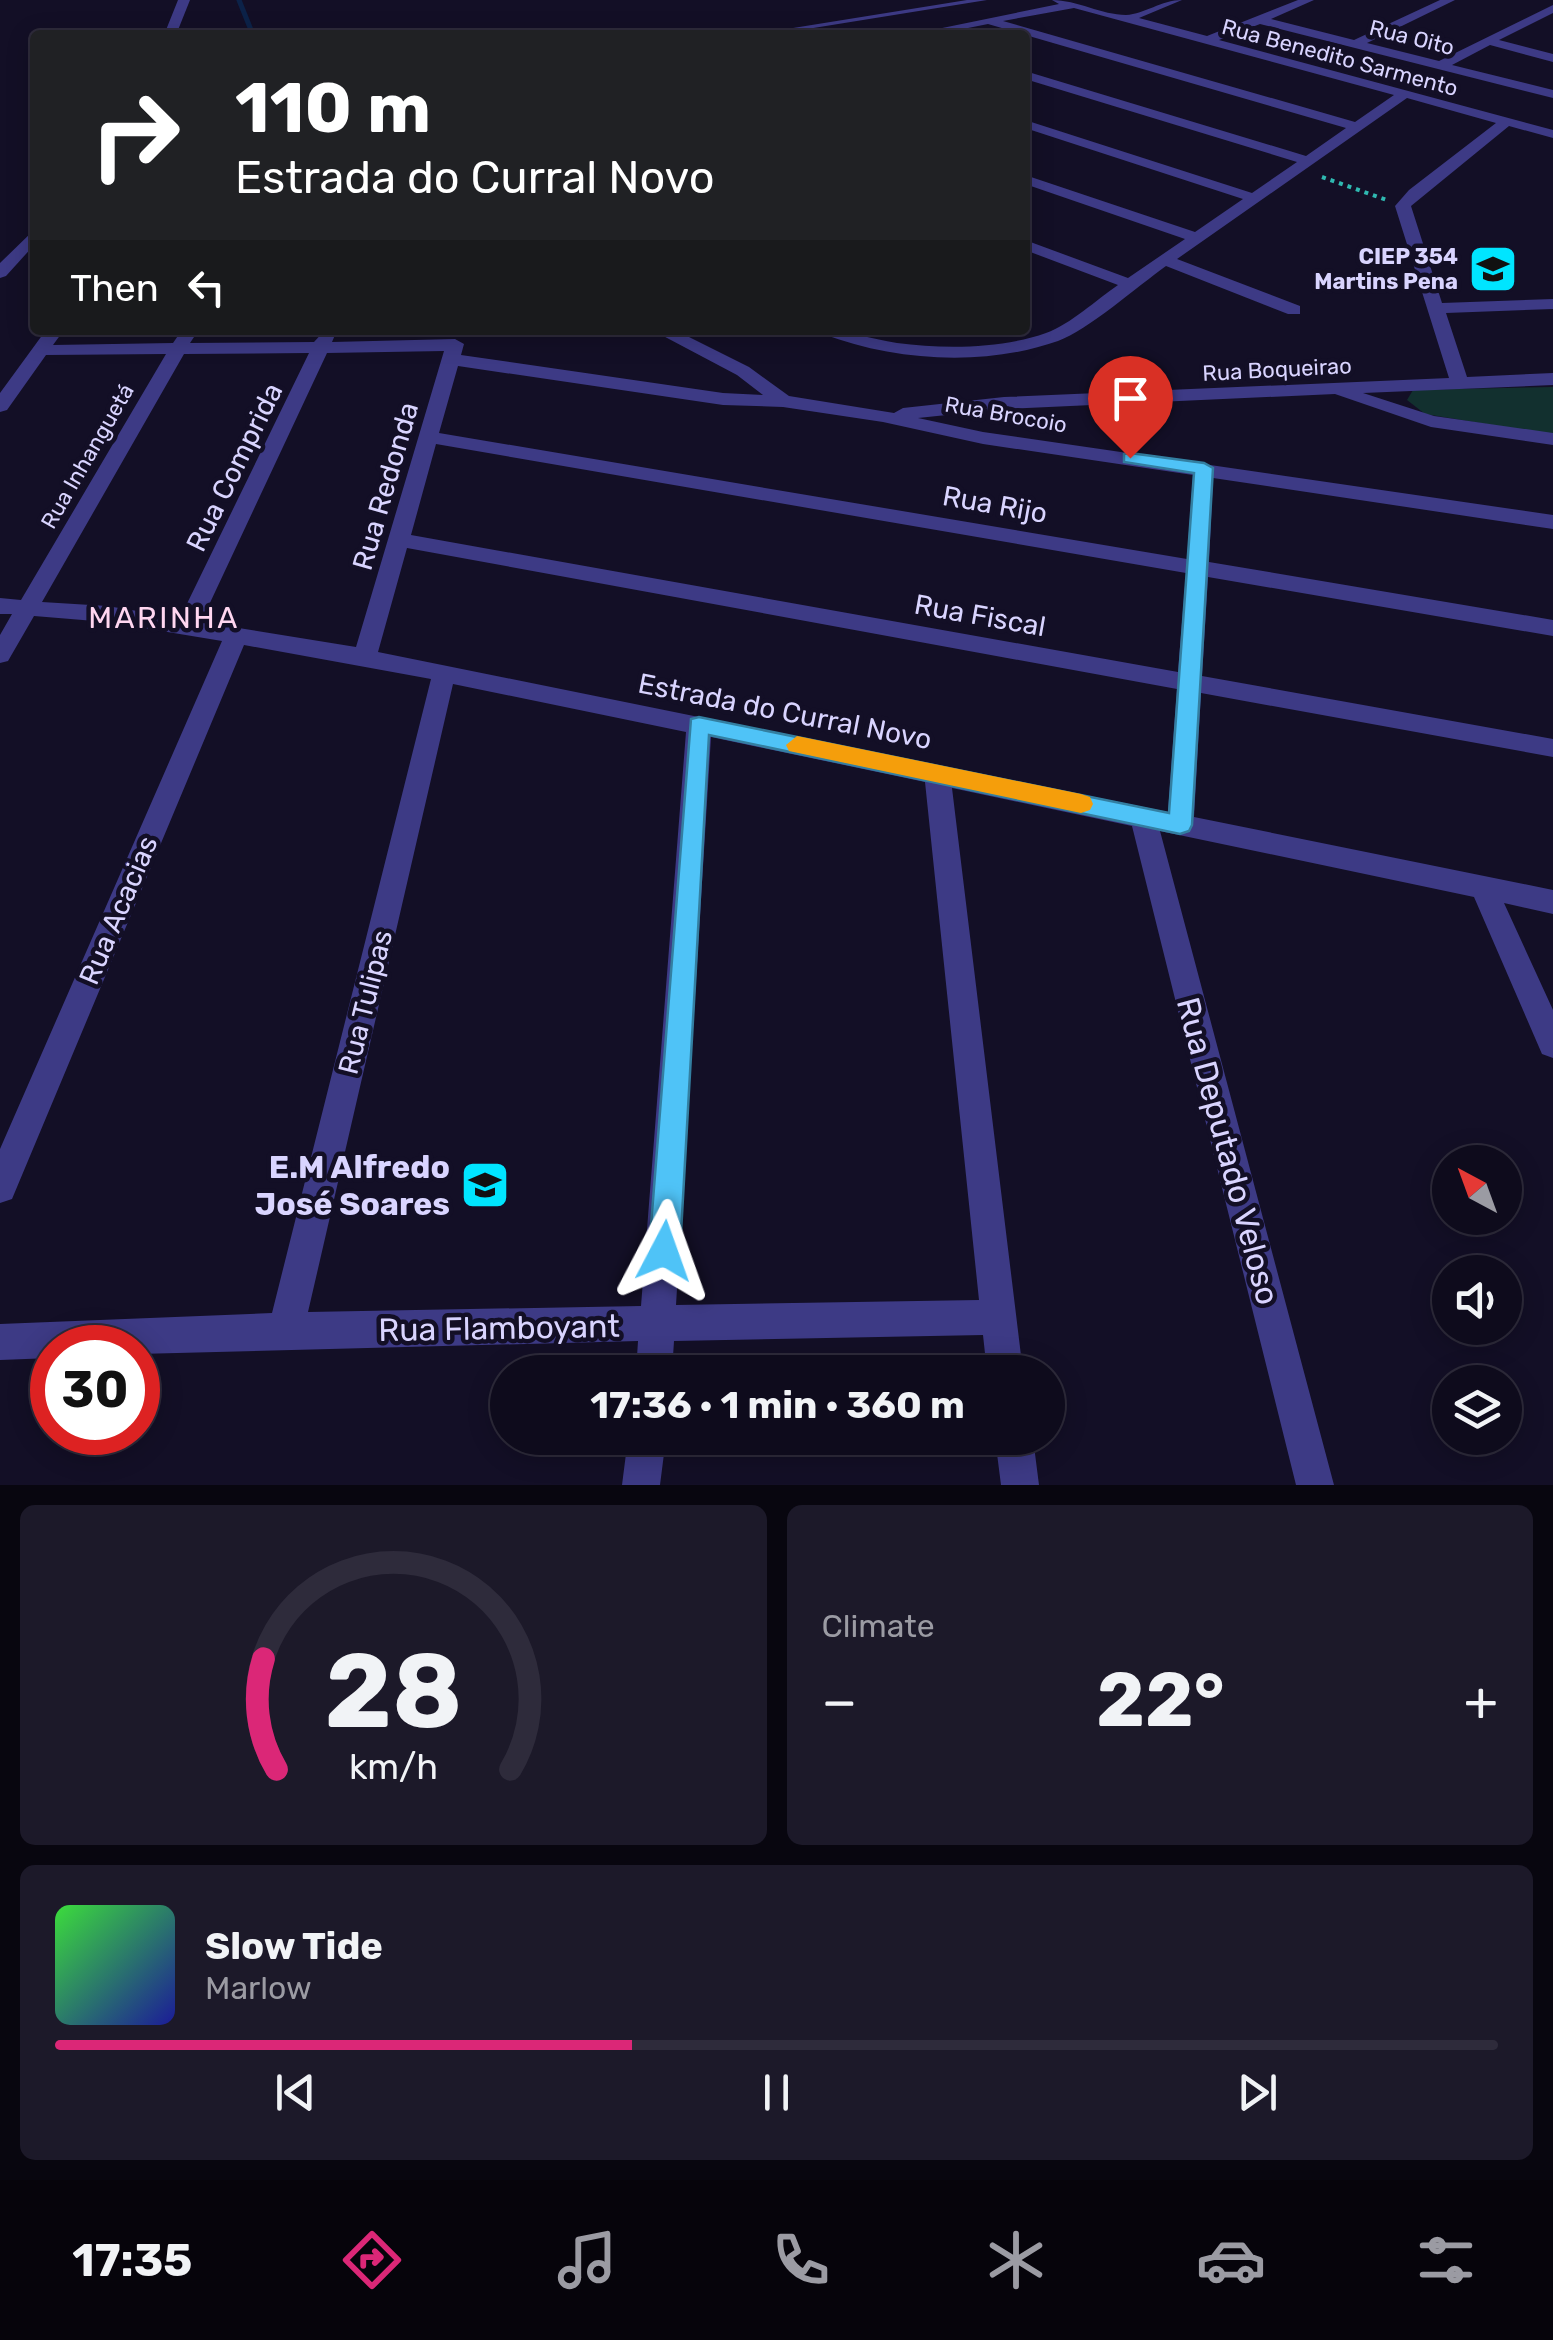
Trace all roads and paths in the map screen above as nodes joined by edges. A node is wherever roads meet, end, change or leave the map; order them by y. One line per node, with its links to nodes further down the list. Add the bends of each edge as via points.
1 (184, 0): 13 (street)
2 (983, 0): 14 (lane)
3 (1176, 0): 8 (street)
4 (1308, 0): 9 (street)
5 (1449, 0): 20 (street)
6 (1065, 2): 8 (street, Rua Benedito Sarmento); 11 (street)
7 (1553, 8): 10 (street)
8 (1124, 20): 19 (street, Rua Benedito Sarmento)
9 (1260, 20): 19 (street); 20 (street, Rua Oito)
10 (1530, 20): 12 (street); 18 (street)
11 (992, 22): 15 (street); 16 (street)
12 (1553, 26)
13 (172, 30)
14 (786, 30)
15 (967, 30)
16 (1020, 30)
17 (1030, 33): 28 (street)
18 (1489, 41): 21 (street); 22 (street)
19 (1206, 42): 25 (street, Rua Benedito Sarmento)
20 (1356, 44): 22 (street, Rua Oito)
21 (1553, 58)
22 (1441, 65): 24 (street, Rua Oito)
23 (1030, 76): 30 (street)
24 (1553, 94)
25 (1403, 95): 26 (street, Rua Benedito Sarmento); 28 (street)
26 (1506, 122): 29 (street, Rua Benedito Sarmento); 33 (street)
27 (1030, 126): 32 (street)
28 (1357, 127): 30 (street)
29 (1553, 134)
30 (1303, 165): 32 (street); 33 (path)
31 (1030, 181): 34 (street)
32 (1254, 198): 34 (street)
33 (1404, 206): 41 (street)
34 (1197, 238): 37 (street)
35 (30, 240): 38 (street)
36 (1030, 247): 39 (street)
37 (1164, 260): 39 (street); 42 (street)
38 (0, 274)
39 (1130, 284): 47 (street)
40 (1553, 304): 41 (street)
41 (1434, 308): 53 (street)
42 (1294, 310)
43 (1030, 326): 47 (street)
44 (52, 335): 51 (street)
45 (671, 335): 55 (street)
46 (840, 335): 47 (street, via 903,350 1006,348)
47 (1055, 336)
48 (184, 338): 49 (street, Rua Brocoio); 51 (street, Rua Brocoio); 65 (street, Rua Inhanguetá)
49 (325, 338): 50 (street, Rua Brocoio); 66 (street, Rua Comprida)
50 (454, 345): 55 (street, Rua Brocoio, via 723,399); 58 (street, Rua Redonda)
51 (41, 350): 56 (street)
52 (1553, 379): 53 (street, Rua Boqueirao)
53 (1458, 382): 54 (street, Rua Boqueirao)
54 (1334, 390): 57 (street, Rua Boqueirao, via 1004,403); 59 (street, via 1431,421)
55 (783, 400): 57 (street, Rua Brocoio)
56 (0, 406)
57 (883, 416): 60 (street, Rua Brocoio, via 983,438)
58 (427, 438): 62 (street, Rua Redonda); 63 (street, Rua Rijo)
59 (1553, 439)
60 (1204, 468): 61 (street, Rua Brocoio); 63 (street)
61 (1553, 522)
62 (397, 539): 70 (street, Rua Redonda); 72 (street, Rua Fiscal)
63 (1196, 569): 67 (street, Rua Rijo); 72 (street)
64 (0, 606): 65 (street, Estrada do Curral Novo)
65 (28, 607): 66 (street, Estrada do Curral Novo); 69 (street, Rua Inhanguetá)
66 (188, 626): 68 (street, Estrada do Curral Novo)
67 (1553, 628)
68 (237, 634): 70 (street, Estrada do Curral Novo); 81 (street, Rua Acacias)
69 (0, 655)
70 (364, 657): 71 (street, Estrada do Curral Novo)
71 (444, 673): 73 (street, Estrada do Curral Novo); 84 (street, Rua Tulipas)
72 (1188, 683): 74 (street, Rua Fiscal); 77 (street)
73 (699, 725): 75 (street, Estrada do Curral Novo); 83 (street)
74 (1553, 748)
75 (937, 773): 76 (street, Estrada do Curral Novo); 82 (street)
76 (1143, 816): 77 (street, Estrada do Curral Novo); 92 (street, Rua Deputado Veloso)
77 (1180, 825): 78 (street, Estrada do Curral Novo)
78 (1484, 888): 79 (street, Estrada do Curral Novo); 80 (street)
79 (1553, 902)
80 (1553, 1044)
81 (0, 1187)
82 (997, 1317): 83 (street, Rua Flamboyant); 87 (street)
83 (659, 1326): 84 (street, Rua Flamboyant); 86 (street)
84 (286, 1330): 85 (street, Rua Flamboyant)
85 (0, 1342)
86 (656, 1355)
87 (1003, 1355)
88 (644, 1455): 90 (street)
89 (1016, 1455): 91 (street)
90 (641, 1485)
91 (1020, 1485)
92 (1314, 1485)

